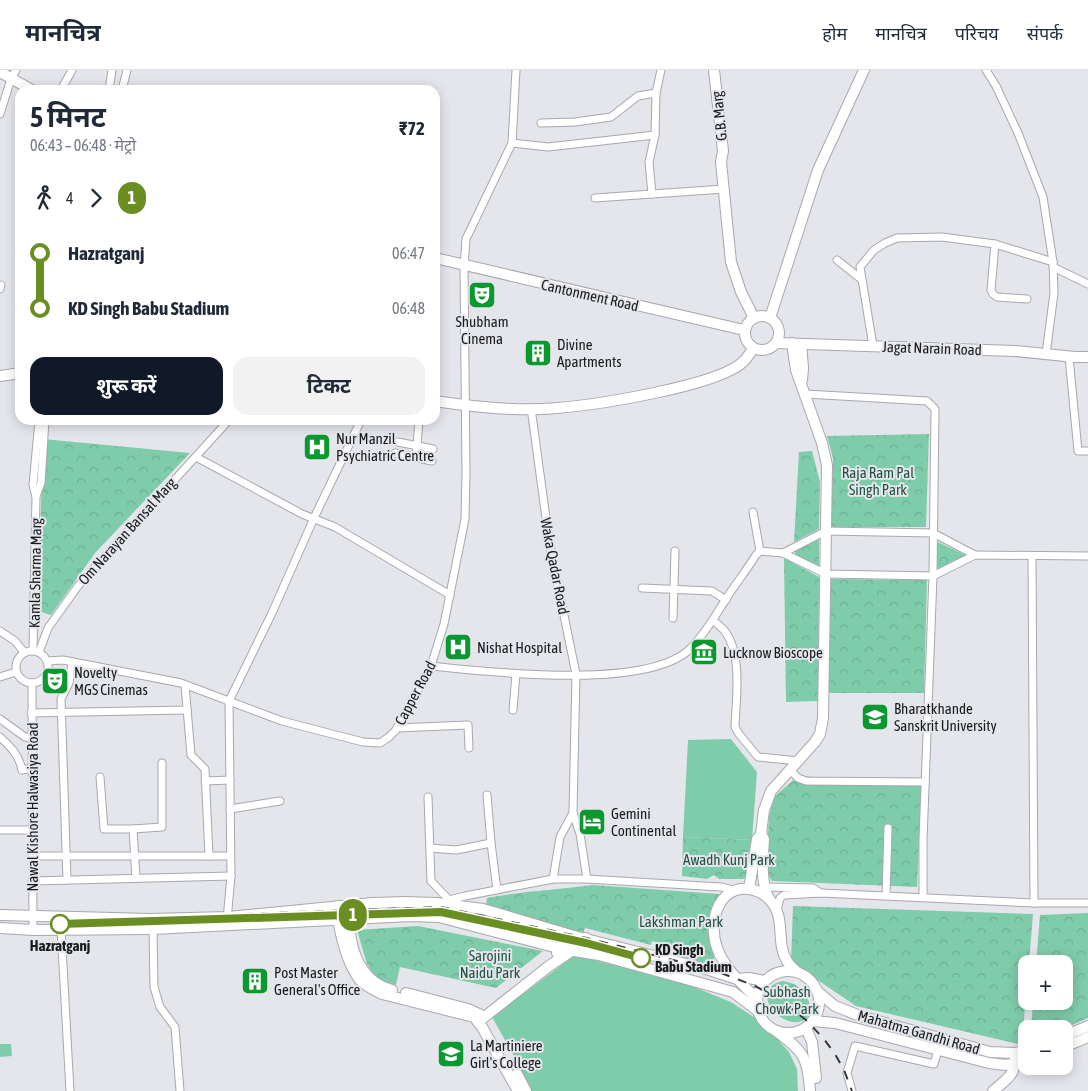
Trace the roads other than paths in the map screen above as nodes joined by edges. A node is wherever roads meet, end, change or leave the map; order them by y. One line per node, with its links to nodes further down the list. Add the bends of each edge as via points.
1 (72, 70): 13 (street)
2 (112, 70): 14 (street)
3 (127, 70): 15 (street)
4 (516, 70): 20 (street)
5 (661, 70): 16 (street)
6 (708, 70): 21 (street, via 716,152)
7 (714, 70): 21 (street, G.B. Marg, via 723,152)
8 (864, 70): 34 (street, via 818,170)
9 (986, 70): 28 (street, via 1018,133 1043,198)
10 (0, 72): 11 (street)
11 (14, 74): 12 (street); 17 (street)
12 (26, 85)
13 (64, 85)
14 (109, 85)
15 (123, 85)
16 (656, 93): 18 (street, via 638,96 611,117); 19 (street)
17 (0, 114)
18 (541, 123)
19 (655, 135): 20 (street, via 548,147); 23 (street, via 650,162)
20 (512, 144): 29 (street, Capper Road, via 466,239)
21 (721, 162): 22 (street)
22 (724, 189): 23 (street); 33 (street, via 732,262 741,292)
23 (652, 194): 24 (street)
24 (595, 198)
25 (995, 244): 28 (street); 30 (street, via 942,237 897,238 874,250 860,267); 32 (street, via 993,294)
26 (440, 259): 29 (street, Cantonment Road)
27 (836, 260): 30 (street)
28 (1053, 265): 31 (street); 40 (street, via 1054,293)
29 (464, 266): 35 (street, Cantonment Road); 49 (street, Capper Road)
30 (862, 279): 38 (street)
31 (1088, 284)
32 (1027, 299)
33 (754, 318): 34 (street); 35 (street)
34 (770, 318): 36 (street, via 779,329)
35 (744, 330): 39 (street, via 747,344)
36 (776, 343): 37 (street, Jagat Narain Road); 39 (street, via 766,350)
37 (796, 344): 38 (street, Jagat Narain Road); 47 (street, via 796,370)
38 (873, 346): 40 (street, Jagat Narain Road)
39 (752, 348): 50 (street, via 743,362 692,385 565,407)
40 (1046, 354): 41 (street, Jagat Narain Road)
41 (1069, 357): 42 (street, Jagat Narain Road); 60 (street, via 1078,451)
42 (1088, 357)
43 (0, 370): 44 (street)
44 (15, 372)
45 (15, 373): 46 (street)
46 (0, 376)
47 (806, 394): 67 (street, via 827,465); 68 (street, via 927,401 935,410)
48 (440, 402): 49 (street)
49 (465, 405): 50 (street); 79 (street, Capper Road, via 465,518)
50 (531, 408): 91 (street, Waka Qadar Road, via 550,547)
51 (39, 425): 56 (street, Kamla Sharma Marg)
52 (44, 425): 56 (street, Kamla Sharma Marg)
53 (224, 425): 62 (street, Om Narayan Bansal Marg)
54 (358, 425): 66 (street)
55 (419, 425): 58 (street)
56 (41, 437): 84 (street, Kamla Sharma Marg, via 41,483 36,496)
57 (398, 442): 58 (street)
58 (417, 446): 59 (street); 63 (street)
59 (434, 448)
60 (1088, 451)
61 (395, 453): 63 (street)
62 (196, 456): 66 (street); 84 (street, Om Narayan Bansal Marg, via 78,586)
63 (416, 458): 64 (street)
64 (432, 461)
65 (753, 512): 70 (street)
66 (314, 518): 79 (street, via 335,527); 95 (street)
67 (826, 531): 68 (street); 71 (street); 75 (street)
68 (933, 533): 72 (street); 76 (street)
69 (676, 551): 78 (street)
70 (760, 552): 71 (street); 80 (street)
71 (783, 553): 75 (street)
72 (975, 556): 73 (street); 76 (street)
73 (1032, 556): 74 (street); 145 (street)
74 (1088, 556)
75 (826, 574): 76 (street); 105 (street, via 820,734)
76 (933, 576): 112 (street)
77 (642, 588): 78 (street)
78 (674, 589): 80 (street, via 712,591); 81 (street)
79 (450, 595): 88 (street, Capper Road)
80 (726, 600): 82 (street)
81 (672, 618)
82 (713, 620): 91 (street, via 690,649 656,667 608,675); 105 (street, via 724,630 736,661 735,727 739,734 758,758)
83 (0, 631): 85 (street)
84 (36, 651): 85 (street); 86 (street)
85 (24, 652): 89 (street, via 17,660)
86 (48, 661): 87 (street, Capper Road); 93 (street, via 47,674)
87 (72, 662): 94 (street, Capper Road); 98 (street, via 69,684 61,699)
88 (431, 666): 90 (street); 101 (street, Capper Road)
89 (16, 672): 92 (street); 93 (street, via 24,682)
90 (516, 674): 91 (street); 97 (street)
91 (576, 674): 117 (street, Waka Qadar Road)
92 (0, 677)
93 (32, 684): 99 (street, Nawal Kishore Halwasiya Road)
94 (185, 685): 95 (street, Capper Road); 96 (street)
95 (229, 701): 101 (street, Capper Road, via 282,721 363,742 380,742); 110 (street)
96 (187, 710): 98 (street); 111 (street, via 191,755 205,769)
97 (513, 710)
98 (62, 712): 99 (street); 126 (street)
99 (32, 713): 103 (street, Nawal Kishore Halwasiya Road)
100 (0, 719): 103 (street, via 25,737)
101 (397, 728): 104 (street, via 468,725)
102 (0, 737): 107 (street, via 20,760 22,770)
103 (32, 738): 107 (street, Nawal Kishore Halwasiya Road)
104 (469, 748)
105 (799, 761): 108 (street)
106 (162, 763): 118 (street, via 162,827)
107 (32, 768): 121 (street, Nawal Kishore Halwasiya Road)
108 (790, 770): 112 (street, via 806,781); 122 (street, via 771,792 764,810)
109 (100, 777): 118 (street, via 104,829)
110 (230, 780): 111 (street); 116 (street)
111 (205, 781): 128 (street)
112 (925, 782): 142 (street)
113 (487, 795): 123 (street)
114 (428, 797): 124 (street)
115 (280, 801): 116 (street)
116 (230, 809): 129 (street)
117 (573, 813): 132 (street, Waka Qadar Road, via 560,837); 133 (street, Waka Qadar Road)
118 (133, 828): 127 (street)
119 (888, 828): 141 (street)
120 (0, 830): 121 (street)
121 (32, 830): 125 (street, Nawal Kishore Halwasiya Road)
122 (761, 834): 136 (street, via 764,838); 139 (street, via 757,839)
123 (491, 843): 124 (street, via 456,850); 137 (street)
124 (430, 848): 144 (street, via 431,881)
125 (32, 856): 126 (street); 135 (street, Nawal Kishore Halwasiya Road)
126 (66, 856): 127 (street); 134 (street)
127 (134, 856): 128 (street); 131 (street)
128 (209, 856): 129 (street)
129 (230, 856): 130 (street)
130 (231, 876): 131 (street); 153 (street)
131 (136, 878): 134 (street)
132 (553, 879): 133 (street); 137 (street)
133 (587, 879): 138 (street)
134 (67, 880): 135 (street)
135 (32, 881): 150 (street, Nawal Kishore Halwasiya Road)
136 (764, 886): 139 (street); 140 (street, via 813,888); 143 (street)
137 (497, 890): 144 (street)
138 (733, 890): 139 (street); 162 (street, via 721,900 713,920 717,948)
139 (751, 890): 143 (street)
140 (821, 893): 141 (street); 148 (street, via 784,895)
141 (886, 896): 142 (street)
142 (924, 897): 145 (street)
143 (769, 899): 148 (street)
144 (447, 902): 147 (street); 151 (street); 158 (street, via 483,909)
145 (1034, 903): 146 (street)
146 (1088, 903)
147 (342, 906): 152 (street); 153 (street)
148 (777, 911): 164 (street, via 782,948 787,962)
149 (0, 915): 150 (street)
150 (32, 916): 153 (street); 156 (street, Nawal Kishore Halwasiya Road)
151 (439, 917): 152 (street); 160 (street)
152 (343, 920): 153 (street); 170 (street, via 361,969 368,977 383,987 468,1009)
153 (227, 921): 155 (street)
154 (0, 928): 156 (street)
155 (153, 929): 157 (street); 184 (street, via 154,987 160,1007 175,1027)
156 (33, 930): 157 (street)
157 (61, 930): 183 (street)
158 (574, 936): 159 (street); 160 (street)
159 (586, 938): 161 (street); 163 (street)
160 (562, 949): 161 (street); 170 (street)
161 (573, 950): 169 (street, via 733,992); 170 (street)
162 (723, 960): 163 (street); 165 (street)
163 (714, 972): 165 (street)
164 (797, 972): 166 (street, via 780,972); 167 (street, via 806,976)
165 (737, 979): 166 (street); 168 (street)
166 (766, 981): 168 (street)
167 (817, 990): 171 (street, via 818,1011); 179 (street, Mahatma Gandhi Road, via 835,1006 860,1016 990,1052)
168 (757, 999): 169 (street)
169 (758, 1011): 173 (street, via 762,1020)
170 (479, 1018): 185 (street); 186 (street, via 492,1030)
171 (809, 1024): 173 (street, via 796,1032); 177 (street, Mahatma Gandhi Road, via 835,1023); 188 (street)
172 (1088, 1026): 174 (street)
173 (776, 1031): 187 (street, via 798,1047 806,1061)
174 (1073, 1032)
175 (1088, 1037): 176 (street)
176 (1073, 1043)
177 (938, 1050): 181 (street, Mahatma Gandhi Road, via 989,1063); 189 (street, via 934,1064 855,1046 847,1073)
178 (1018, 1052): 179 (street, Mahatma Gandhi Road)
179 (1015, 1053): 180 (street)
180 (1018, 1058)
181 (1018, 1063)
182 (1018, 1067): 190 (street)
183 (70, 1091)
184 (180, 1091)
185 (518, 1091)
186 (526, 1091)
187 (810, 1091)
188 (816, 1091)
189 (852, 1091)
190 (994, 1091)

